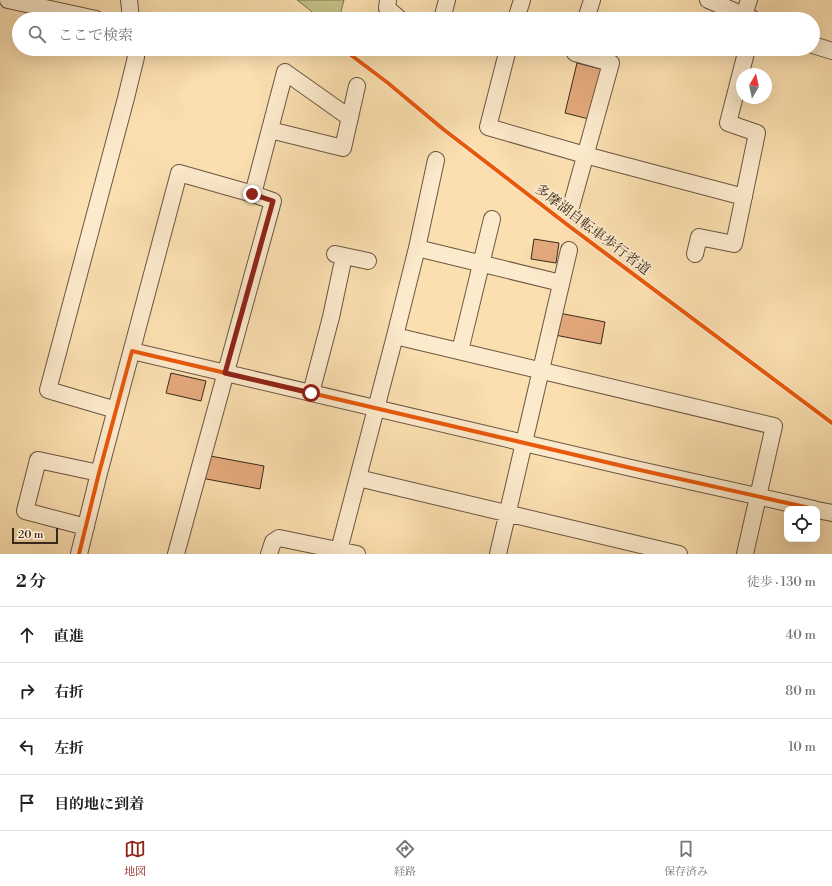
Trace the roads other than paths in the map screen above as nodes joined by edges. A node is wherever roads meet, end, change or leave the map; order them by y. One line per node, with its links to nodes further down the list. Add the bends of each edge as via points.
1 (8, 0): 9 (street)
2 (129, 0): 10 (street)
3 (388, 0): 11 (street, via 387,8)
4 (447, 0): 12 (street)
5 (522, 0): 13 (street)
6 (592, 0): 14 (street)
7 (708, 0): 15 (street)
8 (749, 0): 16 (street)
9 (64, 12)
10 (130, 12)
11 (392, 12)
12 (444, 12)
13 (518, 12)
14 (588, 12)
15 (736, 12)
16 (748, 12)
17 (820, 47): 18 (street)
18 (832, 51)
19 (136, 56): 45 (street, via 48,390)
20 (506, 56): 26 (street, via 488,127)
21 (586, 56): 26 (street, via 611,63)
22 (745, 56): 29 (street, via 728,123 757,133)
23 (357, 86): 24 (street)
24 (350, 118): 25 (street, via 343,148); 25 (street, via 286,72)
25 (270, 130): 28 (street)
26 (585, 155): 29 (street); 30 (street)
27 (436, 160): 32 (street)
28 (252, 194): 39 (street, via 179,173); 42 (street, via 273,201)
29 (744, 196): 34 (street, via 734,244 699,237)
30 (570, 207)
31 (492, 218): 36 (street)
32 (417, 248): 36 (street); 38 (street)
33 (570, 250): 37 (street)
34 (695, 254)
35 (368, 261): 43 (street, via 339,255 331,318)
36 (482, 263): 37 (street); 40 (street)
37 (562, 283): 41 (street)
38 (395, 336): 40 (street); 44 (street)
39 (132, 351): 42 (street); 45 (street)
40 (460, 352): 41 (street)
41 (542, 371): 46 (street); 49 (street, via 774,426)
42 (225, 373): 43 (street); 57 (street)
43 (311, 393): 44 (street)
44 (377, 408): 46 (street); 48 (street)
45 (116, 410): 47 (street)
46 (525, 443): 49 (street); 53 (street)
47 (99, 473): 54 (street); 54 (street, via 38,460 25,511)
48 (358, 478): 53 (street); 55 (street)
49 (758, 497): 50 (street); 62 (street)
50 (800, 506)
51 (820, 511): 52 (street)
52 (832, 513)
53 (508, 514): 60 (street); 61 (street)
54 (86, 527): 56 (street)
55 (339, 550): 58 (street, via 279,538 274,542); 59 (street)
56 (79, 554)
57 (176, 554)
58 (269, 554)
59 (357, 554)
60 (498, 554)
61 (679, 554)
62 (745, 554)

